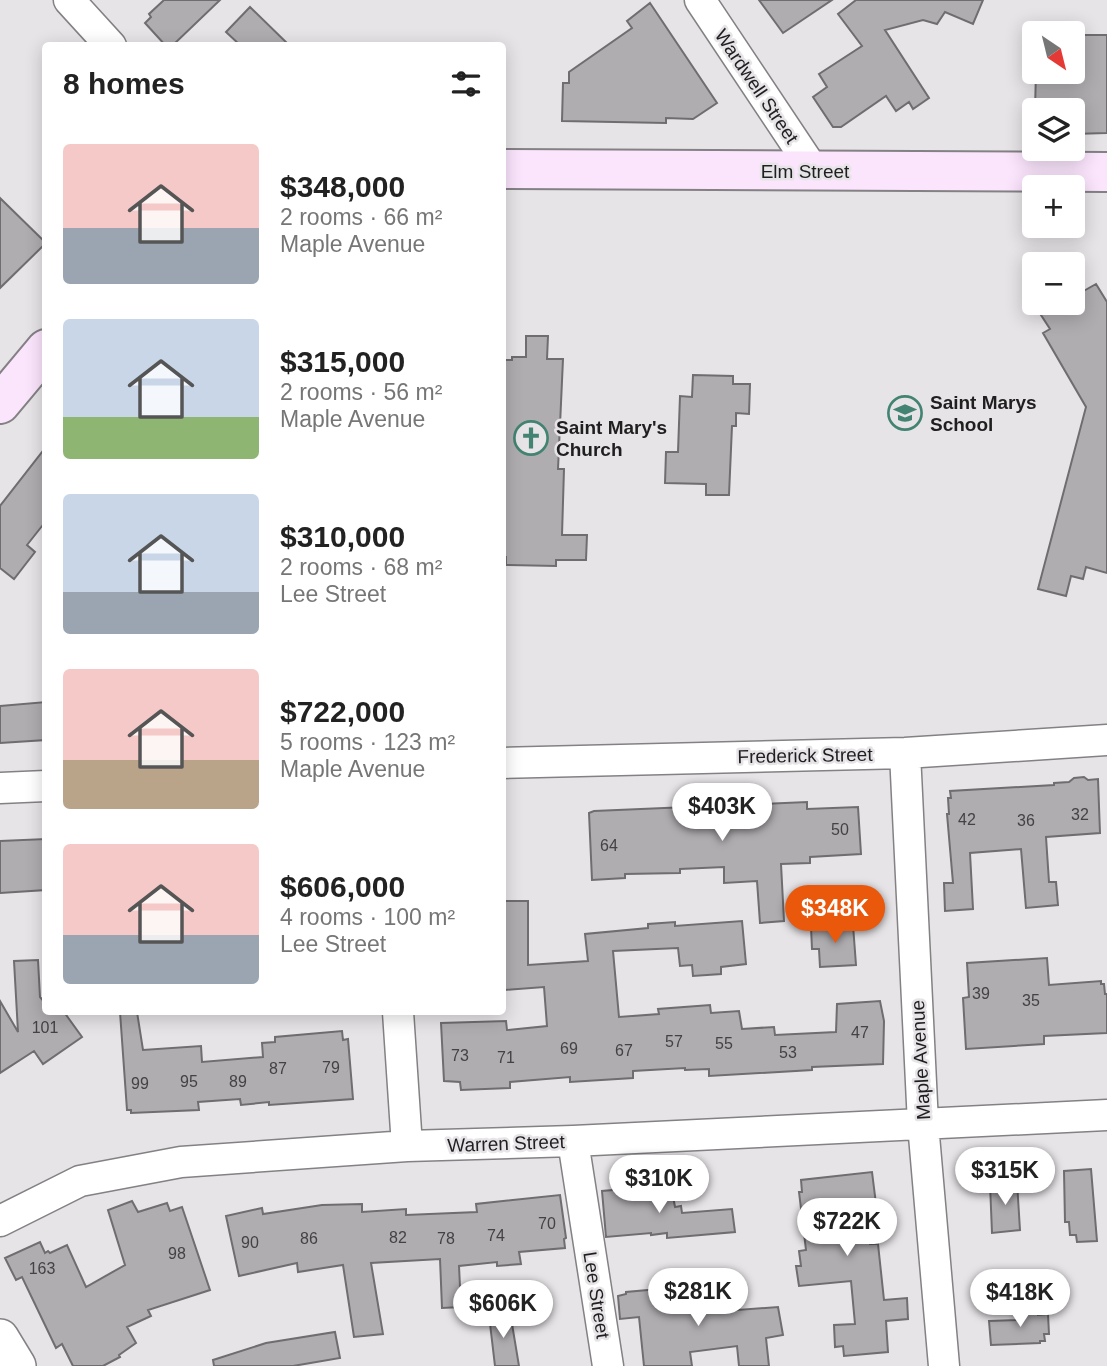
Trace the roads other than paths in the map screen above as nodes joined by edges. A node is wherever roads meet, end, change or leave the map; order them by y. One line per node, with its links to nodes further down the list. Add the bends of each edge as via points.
1 (69, 0): 3 (street)
2 (700, 0): 5 (street, Wardwell Street)
3 (107, 42)
4 (506, 169): 5 (main road, Elm Street)
5 (814, 171): 6 (main road, Elm Street)
6 (1107, 172)
7 (42, 354): 8 (main road)
8 (0, 404)
9 (1107, 740): 10 (street, Frederick Street)
10 (905, 753): 11 (street, Frederick Street); 16 (street, Maple Avenue)
11 (506, 763)
12 (42, 786): 13 (street)
13 (0, 788)
14 (398, 1015): 18 (street)
15 (1107, 1115): 16 (street, Warren Street)
16 (923, 1124): 17 (street, Warren Street); 23 (street, Maple Avenue)
17 (573, 1141): 18 (street, Warren Street); 22 (street, Lee Street)
18 (407, 1146): 19 (street, Warren Street, via 181,1162 80,1181)
19 (0, 1221)
20 (0, 1338): 21 (street)
21 (17, 1366)
22 (608, 1366)
23 (944, 1366)

